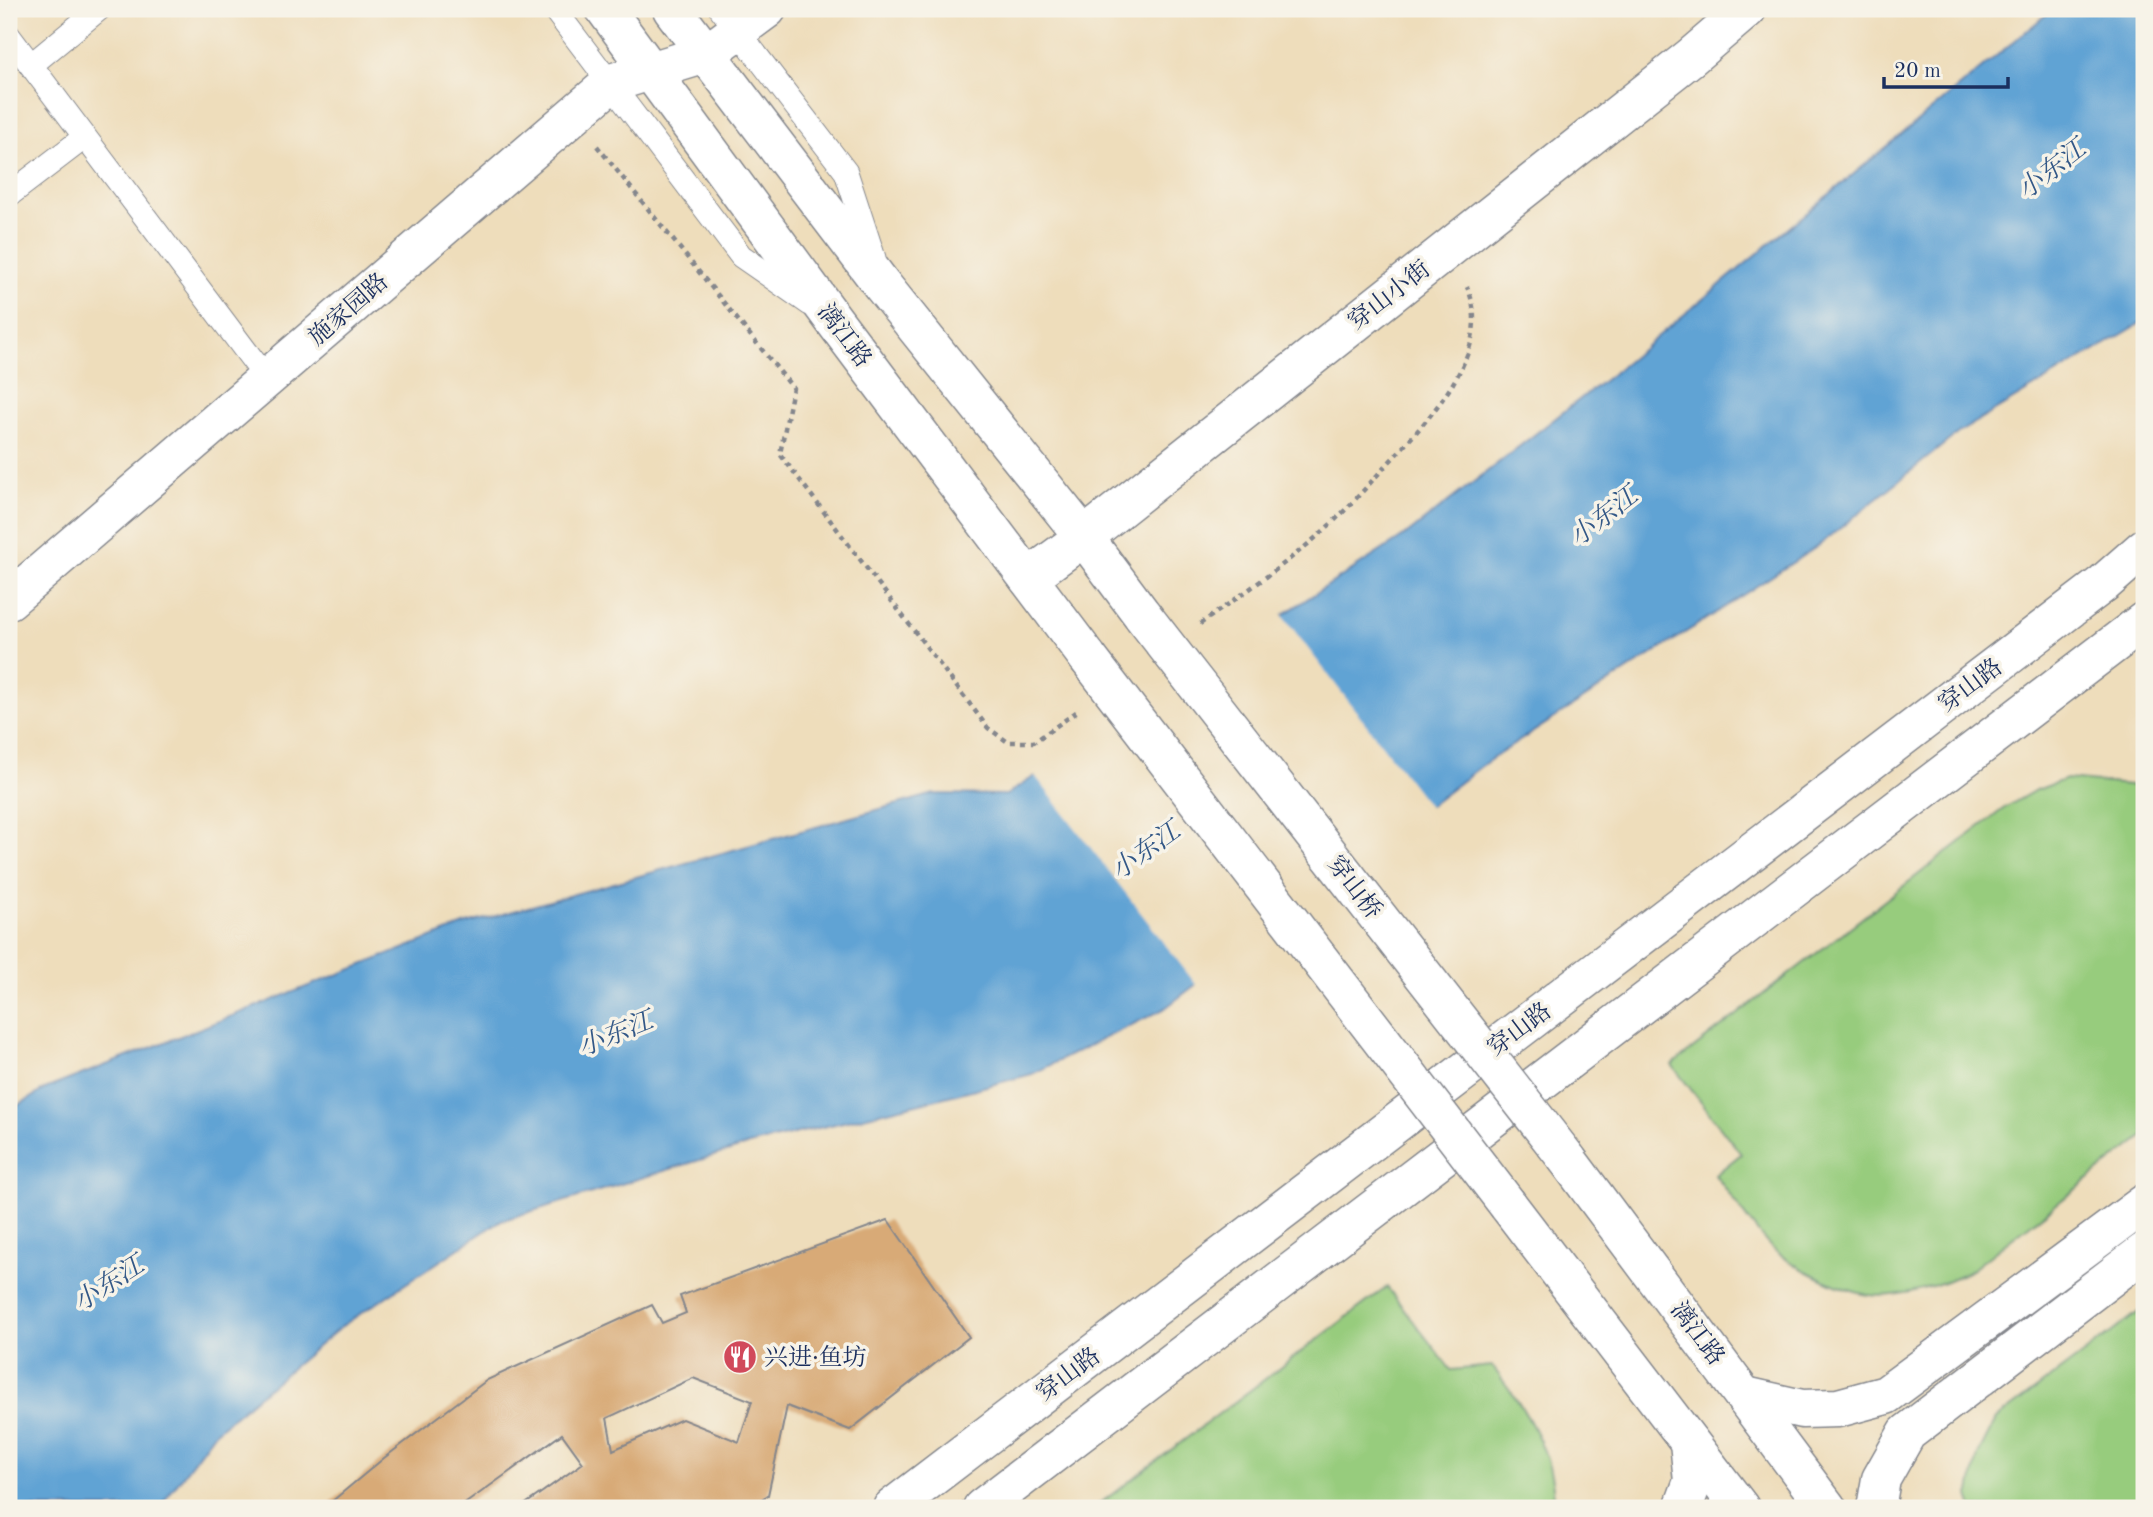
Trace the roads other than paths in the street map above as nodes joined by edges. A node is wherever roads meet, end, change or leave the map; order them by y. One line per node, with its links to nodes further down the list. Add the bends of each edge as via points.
1 (99, 9): 9 (lane)
2 (554, 9): 11 (lane)
3 (605, 9): 10 (main road, 漓江路)
4 (671, 9): 8 (main road)
5 (1747, 9): 17 (main road, 穿山小街)
6 (742, 16): 8 (main road, 施家园路); 14 (lane, via 846,172)
7 (9, 36): 9 (lane)
8 (706, 54): 10 (main road, 施家园路); 14 (main road)
9 (31, 65): 12 (lane)
10 (651, 70): 11 (main road, 施家园路); 15 (main road, 漓江路)
11 (611, 83): 15 (lane, via 741,256); 16 (main road, 施家园路)
12 (85, 137): 13 (lane); 16 (lane)
13 (9, 195)
14 (882, 285): 17 (main road)
15 (833, 320): 19 (main road, 漓江路)
16 (267, 379): 21 (main road, 施家园路)
17 (1084, 537): 19 (main road, 穿山小街); 23 (main road, 穿山桥, bridge)
18 (2143, 554): 20 (main road, 穿山路)
19 (1028, 578): 27 (main road, 漓江路, bridge)
20 (2104, 583): 22 (main road); 28 (main road, 穿山路)
21 (9, 600)
22 (2142, 628): 29 (main road)
23 (1567, 1158): 26 (main road, 漓江路)
24 (2144, 1204): 26 (main road, via 1886,1395 1838,1408 1802,1409)
25 (2144, 1252): 33 (main road, via 1907,1433 1881,1479)
26 (1745, 1396): 32 (main road, 漓江路)
27 (1689, 1442): 30 (main road, via 1693,1481); 31 (main road)
28 (892, 1508)
29 (982, 1508)
30 (1683, 1508)
31 (1740, 1508)
32 (1827, 1508)
33 (1876, 1508)

